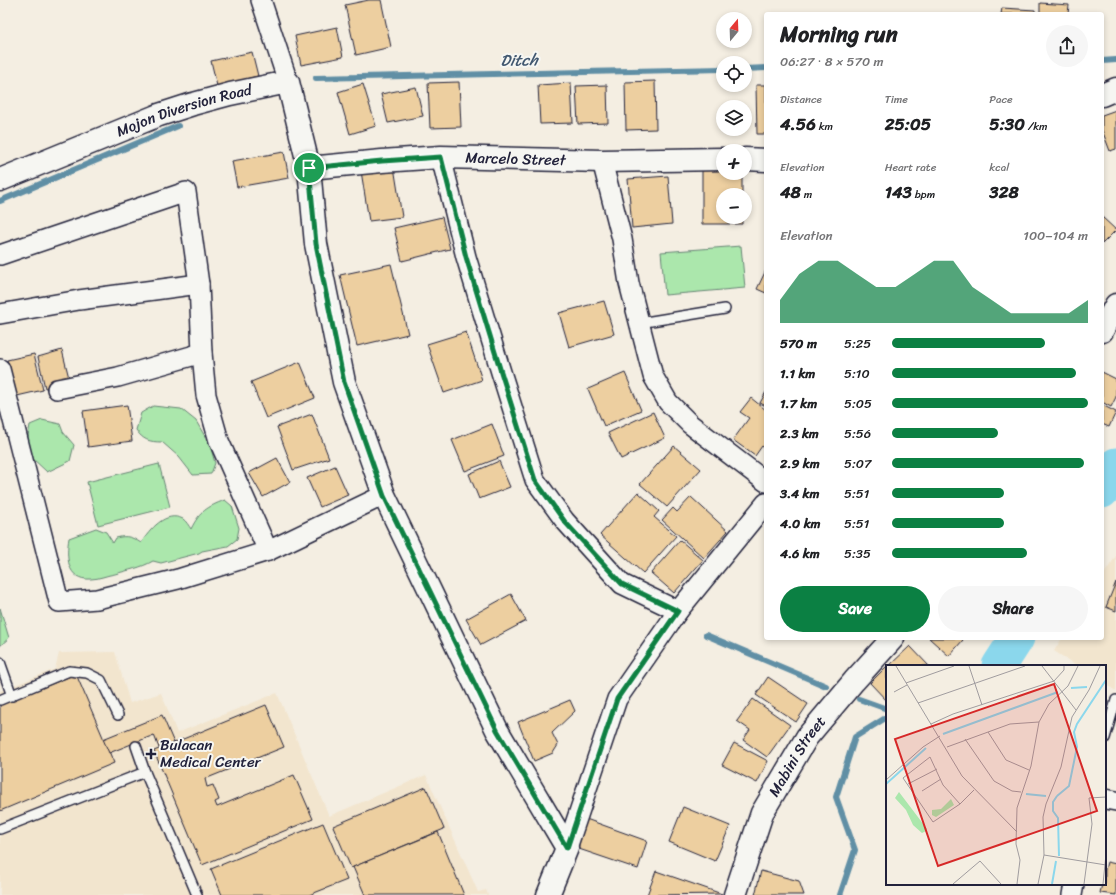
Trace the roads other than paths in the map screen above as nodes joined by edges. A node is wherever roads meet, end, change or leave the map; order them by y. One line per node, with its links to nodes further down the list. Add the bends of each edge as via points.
1 (261, 0): 2 (street)
2 (288, 82): 10 (street); 11 (street, Mojon Diversion Road, via 230,94 166,113)
3 (1116, 89): 4 (street)
4 (1104, 94)
5 (441, 157): 9 (street, Marcelo Street); 10 (street, Marcelo Street); 26 (street, via 466,257 535,480 565,522 622,584)
6 (716, 159): 9 (street, Marcelo Street)
7 (752, 159): 8 (street)
8 (764, 160)
9 (602, 161): 17 (street, via 622,239)
10 (309, 168): 23 (street, via 316,244 344,382)
11 (0, 180)
12 (0, 255): 13 (street, via 186,192)
13 (199, 284): 16 (street, via 79,300); 19 (street)
14 (1116, 305): 18 (street)
15 (724, 309): 17 (lane)
16 (0, 314)
17 (639, 323): 22 (street, via 653,376 668,402 690,424)
18 (1104, 327)
19 (202, 353): 21 (street, via 118,377); 25 (street, via 206,395 219,441)
20 (0, 369): 25 (street, via 59,602 97,598 178,579)
21 (57, 389)
22 (764, 480)
23 (384, 496): 25 (street); 39 (street, via 497,730)
24 (764, 505): 26 (street)
25 (268, 551)
26 (678, 611): 39 (street, via 617,699)
27 (891, 640): 43 (street, Mabini Street, via 807,737 762,813)
28 (0, 662): 29 (lane)
29 (12, 696): 30 (lane); 32 (lane, via 69,671 87,673 101,680)
30 (0, 700)
31 (1116, 700): 33 (lane)
32 (118, 715)
33 (1106, 735)
34 (136, 746): 35 (lane)
35 (145, 772): 38 (lane); 41 (lane)
36 (1106, 798): 37 (street)
37 (1116, 802)
38 (0, 829)
39 (567, 848): 42 (street)
40 (1074, 885): 44 (street)
41 (197, 895)
42 (548, 895)
43 (735, 895)
44 (1072, 895)

